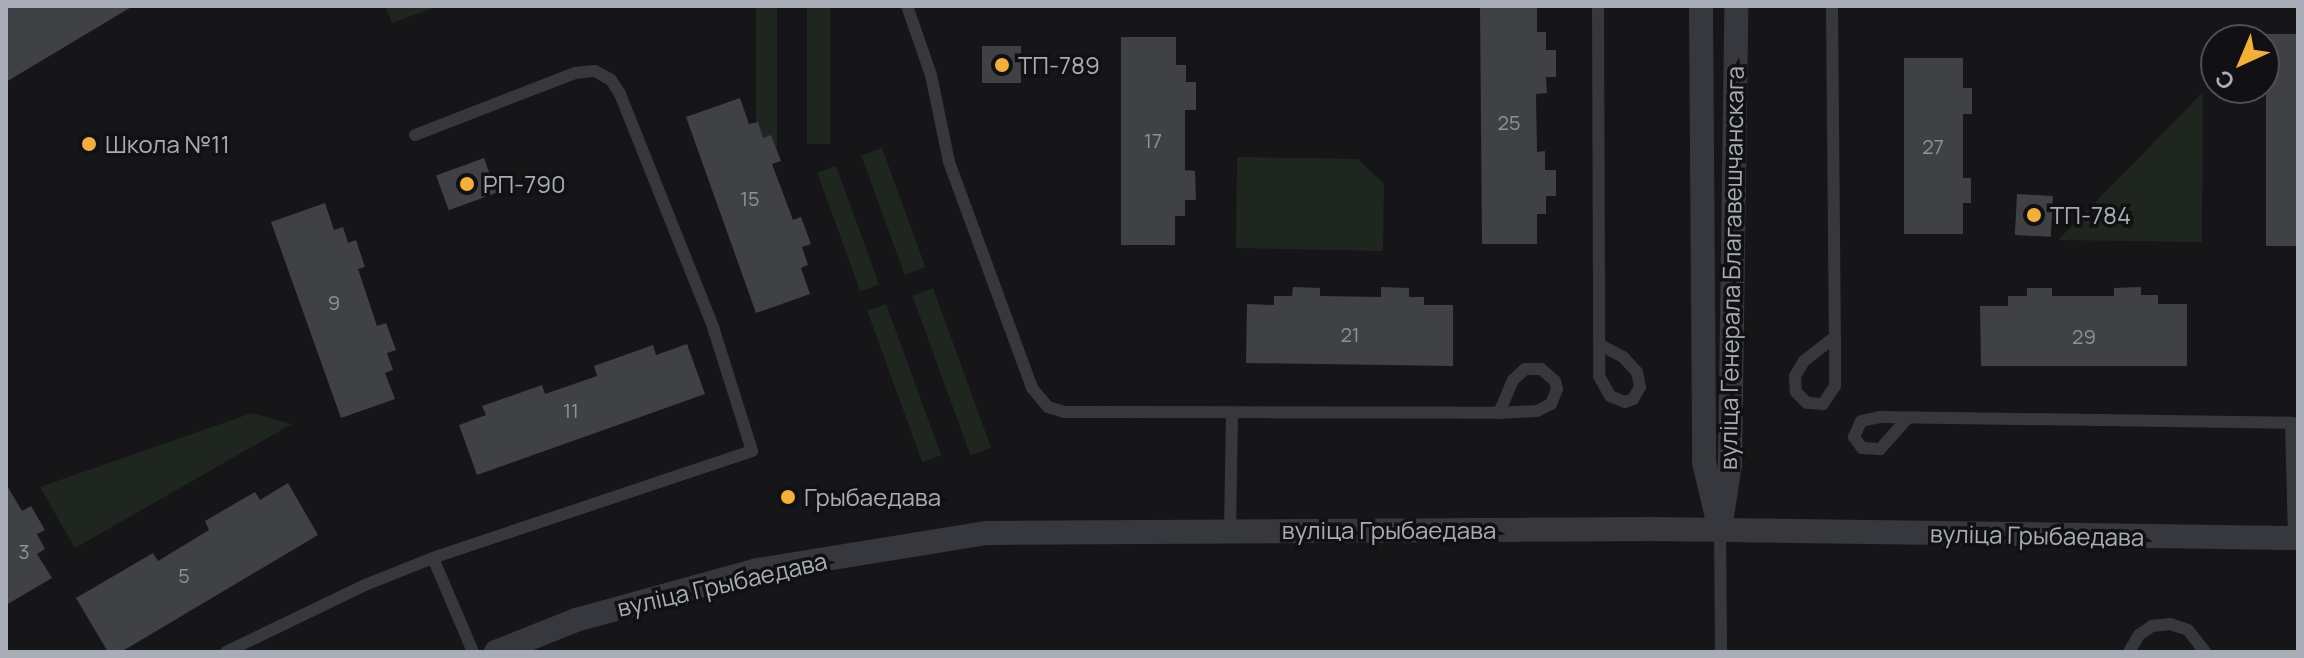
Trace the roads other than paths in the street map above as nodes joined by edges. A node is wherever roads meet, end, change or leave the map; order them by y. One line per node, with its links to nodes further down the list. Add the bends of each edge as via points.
1 (907, 6): 9 (lane, via 931,75 949,162 1036,396 1064,412)
2 (1598, 6): 8 (lane)
3 (1701, 6): 14 (street, via 1704,462)
4 (1736, 6): 14 (street, вуліца Генерала Благавешчанскага, via 1730,464)
5 (1832, 6): 7 (lane)
6 (415, 135): 16 (lane, via 575,73 595,71 611,80 713,327 752,451)
7 (1835, 337): 7 (lane, via 1833,393 1823,404 1807,403 1796,392 1795,376 1804,361)
8 (1600, 345): 8 (lane, via 1599,376 1605,391 1618,401 1633,399 1640,387 1637,372)
9 (1232, 413): 10 (lane); 13 (lane)
10 (1499, 413): 10 (lane, via 1545,409 1555,396 1555,381 1541,369 1525,369 1513,380)
11 (1908, 418): 12 (lane)
12 (2294, 424): 15 (lane)
13 (1230, 530): 14 (street, вуліца Грыбаедава); 19 (street, вуліца Грыбаедава, via 987,533 802,562 576,620)
14 (1720, 530): 15 (street, вуліца Грыбаедава); 20 (lane)
15 (2296, 538)
16 (433, 558): 17 (lane); 18 (lane)
17 (226, 652)
18 (473, 652)
19 (496, 652)
20 (1721, 652)
21 (2129, 652): 22 (lane, via 2152,626 2170,624 2188,630)
22 (2205, 652)

